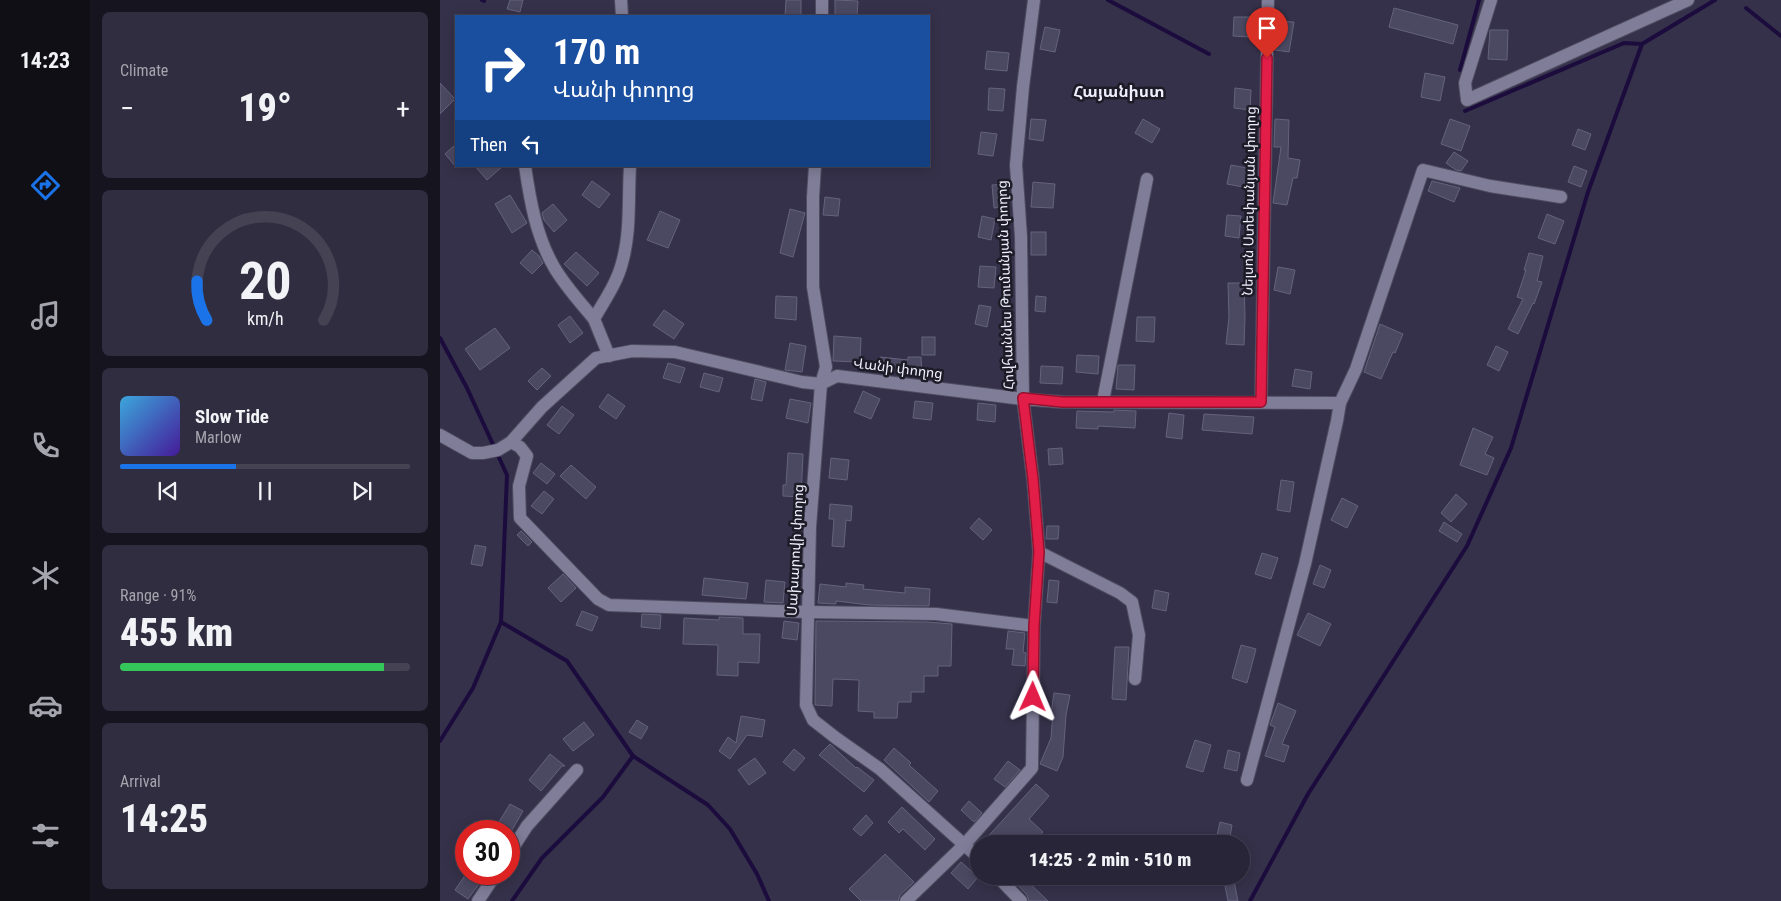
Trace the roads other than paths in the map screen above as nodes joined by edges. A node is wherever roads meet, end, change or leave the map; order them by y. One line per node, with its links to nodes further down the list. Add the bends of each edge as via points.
1 (621, 0): 7 (street)
2 (822, 0): 8 (street)
3 (1034, 0): 17 (street, Հովհաննես Թումանյան փողոց, via 1016,165 1021,237)
4 (1268, 0): 19 (street, Նելսոն Ստեփանյան փողոց)
5 (1491, 0): 6 (street, via 1465,83 1467,100)
6 (1688, 0)
7 (622, 15)
8 (822, 15)
9 (525, 167): 14 (street, via 531,205 553,266 569,291)
10 (630, 167): 14 (street, via 622,264)
11 (815, 167): 16 (street, Սախարովի փողոց, via 813,288 826,367)
12 (1147, 179): 18 (street)
13 (1561, 197): 20 (street, via 1490,186 1423,170 1356,369)
14 (594, 319): 15 (street)
15 (608, 356): 16 (street, Վանի փողոց, via 632,351 676,352); 22 (street, Վանի փողոց, via 596,358 542,407)
16 (821, 384): 17 (street, Վանի փողոց, via 837,376); 24 (street, Սախարովի փողոց)
17 (1023, 398): 18 (street, Վանի փողոց, via 1062,402); 23 (street, Հովհաննես Թումանյան փողոց)
18 (1103, 401): 19 (street, Վանի փողոց)
19 (1261, 402): 20 (street, Վանի փողոց)
20 (1340, 403): 28 (street, via 1305,564)
21 (440, 435): 22 (street, Վանի փողոց, via 472,453 498,450)
22 (511, 442): 24 (street, via 527,456 519,486 520,518 598,599 609,605)
23 (1039, 552): 25 (street, Հովհաննես Թումանյան փողոց); 26 (street, via 1120,592 1132,602 1139,634)
24 (807, 612): 25 (street, via 936,614); 30 (street, Սախարովի փողոց, via 806,705 813,720 880,769)
25 (1034, 626): 30 (street, Հովհաննես Թումանյան փողոց, via 1032,768)
26 (1135, 679)
27 (577, 770): 29 (street)
28 (1247, 780)
29 (520, 837)
30 (965, 844): 31 (street, Սախարովի փողոց); 35 (street, Հովհաննես Թումանյան փողոց)
31 (970, 849)
32 (489, 885): 34 (street)
33 (1005, 885): 36 (street)
34 (478, 901)
35 (906, 901)
36 (1021, 901)

